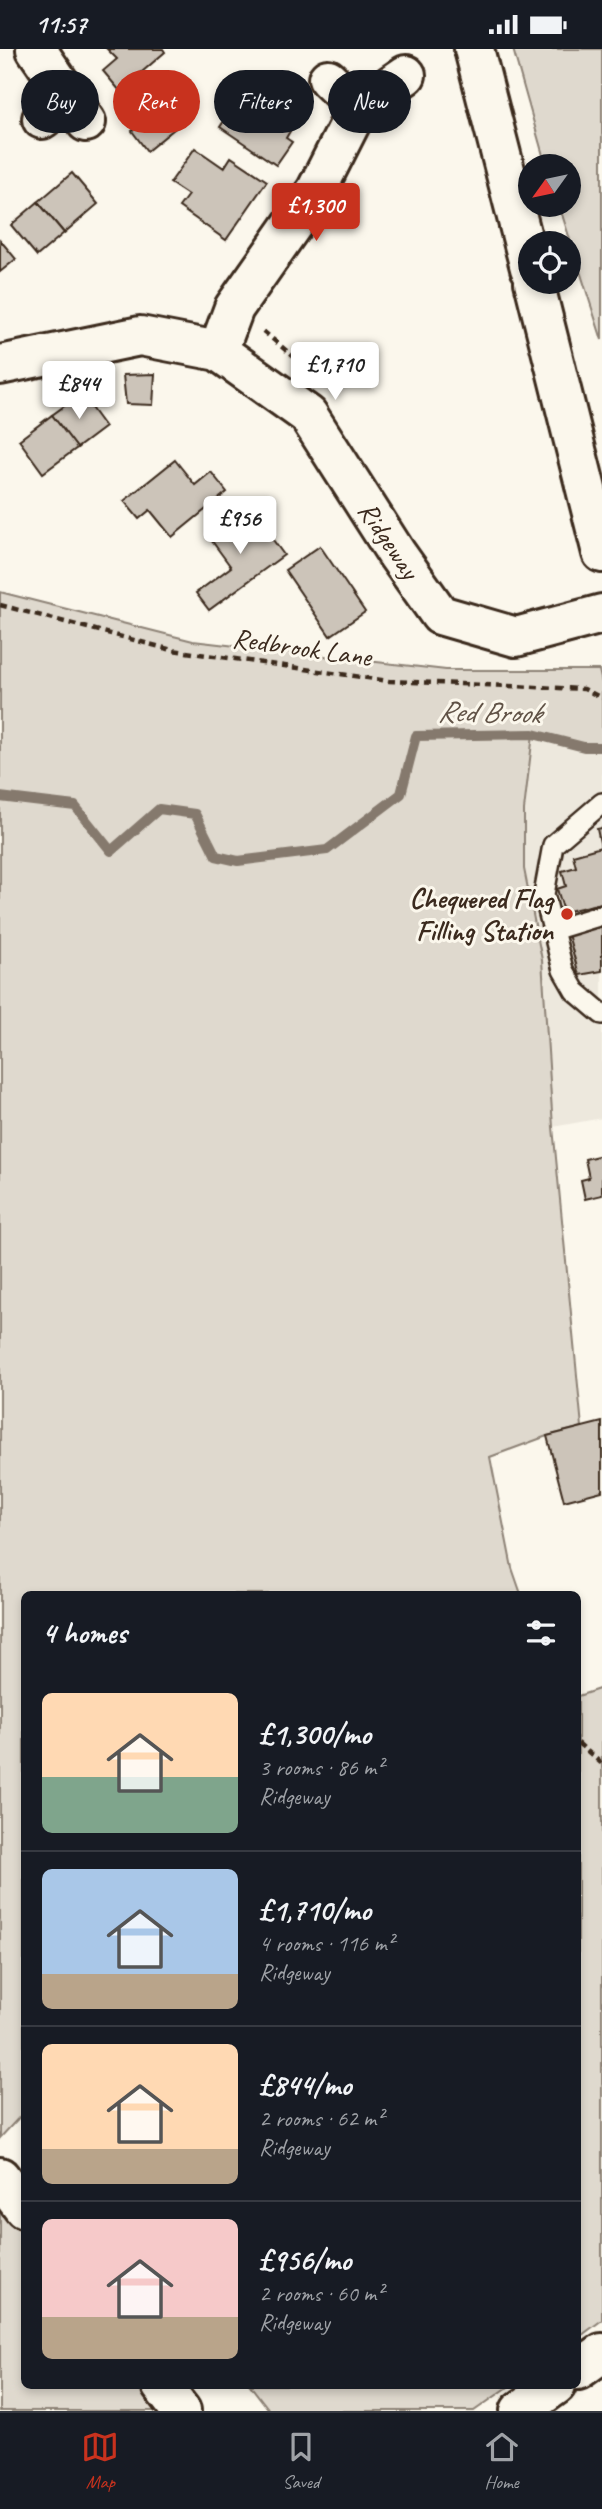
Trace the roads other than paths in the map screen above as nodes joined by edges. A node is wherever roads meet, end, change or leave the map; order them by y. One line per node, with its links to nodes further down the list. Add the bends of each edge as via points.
1 (36, 49): 3 (street)
2 (474, 49): 5 (street)
3 (46, 70)
4 (346, 133): 7 (street, via 316,191 234,308)
5 (521, 231)
6 (537, 294): 9 (street)
7 (218, 351): 8 (street, Ridgeway, via 140,336); 10 (street, Ridgeway, via 308,415 440,615 516,637)
8 (0, 365)
9 (602, 553)
10 (602, 614)
11 (602, 803): 13 (lane, via 553,845 544,894)
12 (602, 915): 13 (lane)
13 (553, 930): 14 (lane, via 563,970 575,991)
14 (602, 1014)
15 (0, 2177): 16 (street)
16 (21, 2205)
17 (164, 2389): 19 (street)
18 (550, 2389): 20 (street)
19 (181, 2411)
20 (520, 2411)

